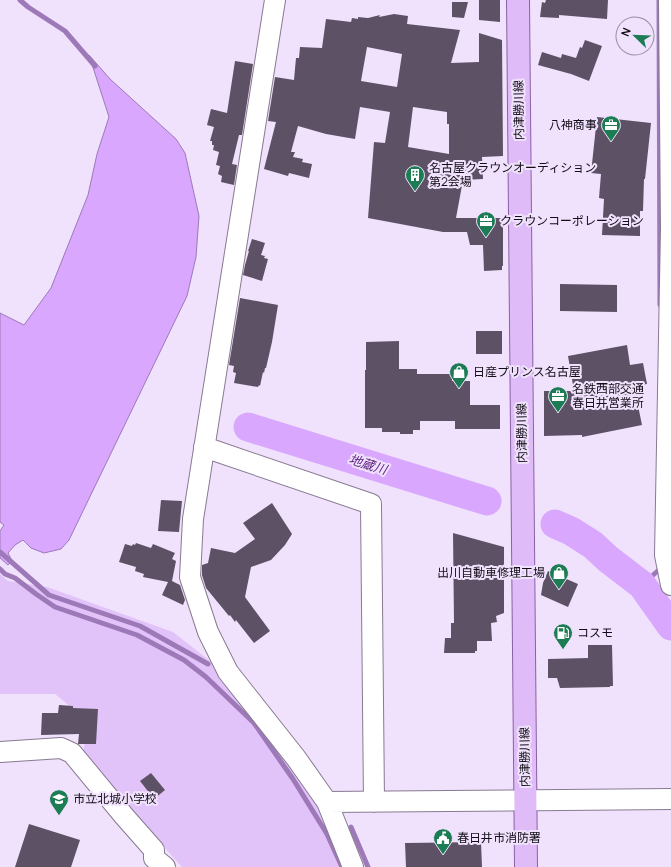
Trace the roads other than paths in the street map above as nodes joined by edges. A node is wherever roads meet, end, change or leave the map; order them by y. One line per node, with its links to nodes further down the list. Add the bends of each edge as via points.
1 (275, 0): 4 (street)
2 (518, 0): 8 (main road, 内津勝川線)
3 (669, 0): 5 (street, via 671,228 664,554)
4 (204, 447): 9 (street, via 193,519 190,577 208,632 228,672); 10 (street, via 371,504)
5 (671, 585)
6 (0, 752): 11 (street, via 61,748 72,753 154,850 154,858)
7 (671, 799): 8 (street)
8 (525, 800): 10 (street); 13 (main road, 内津勝川線)
9 (327, 802): 10 (street); 12 (street)
10 (374, 802)
11 (165, 867)
12 (353, 867)
13 (526, 867)

